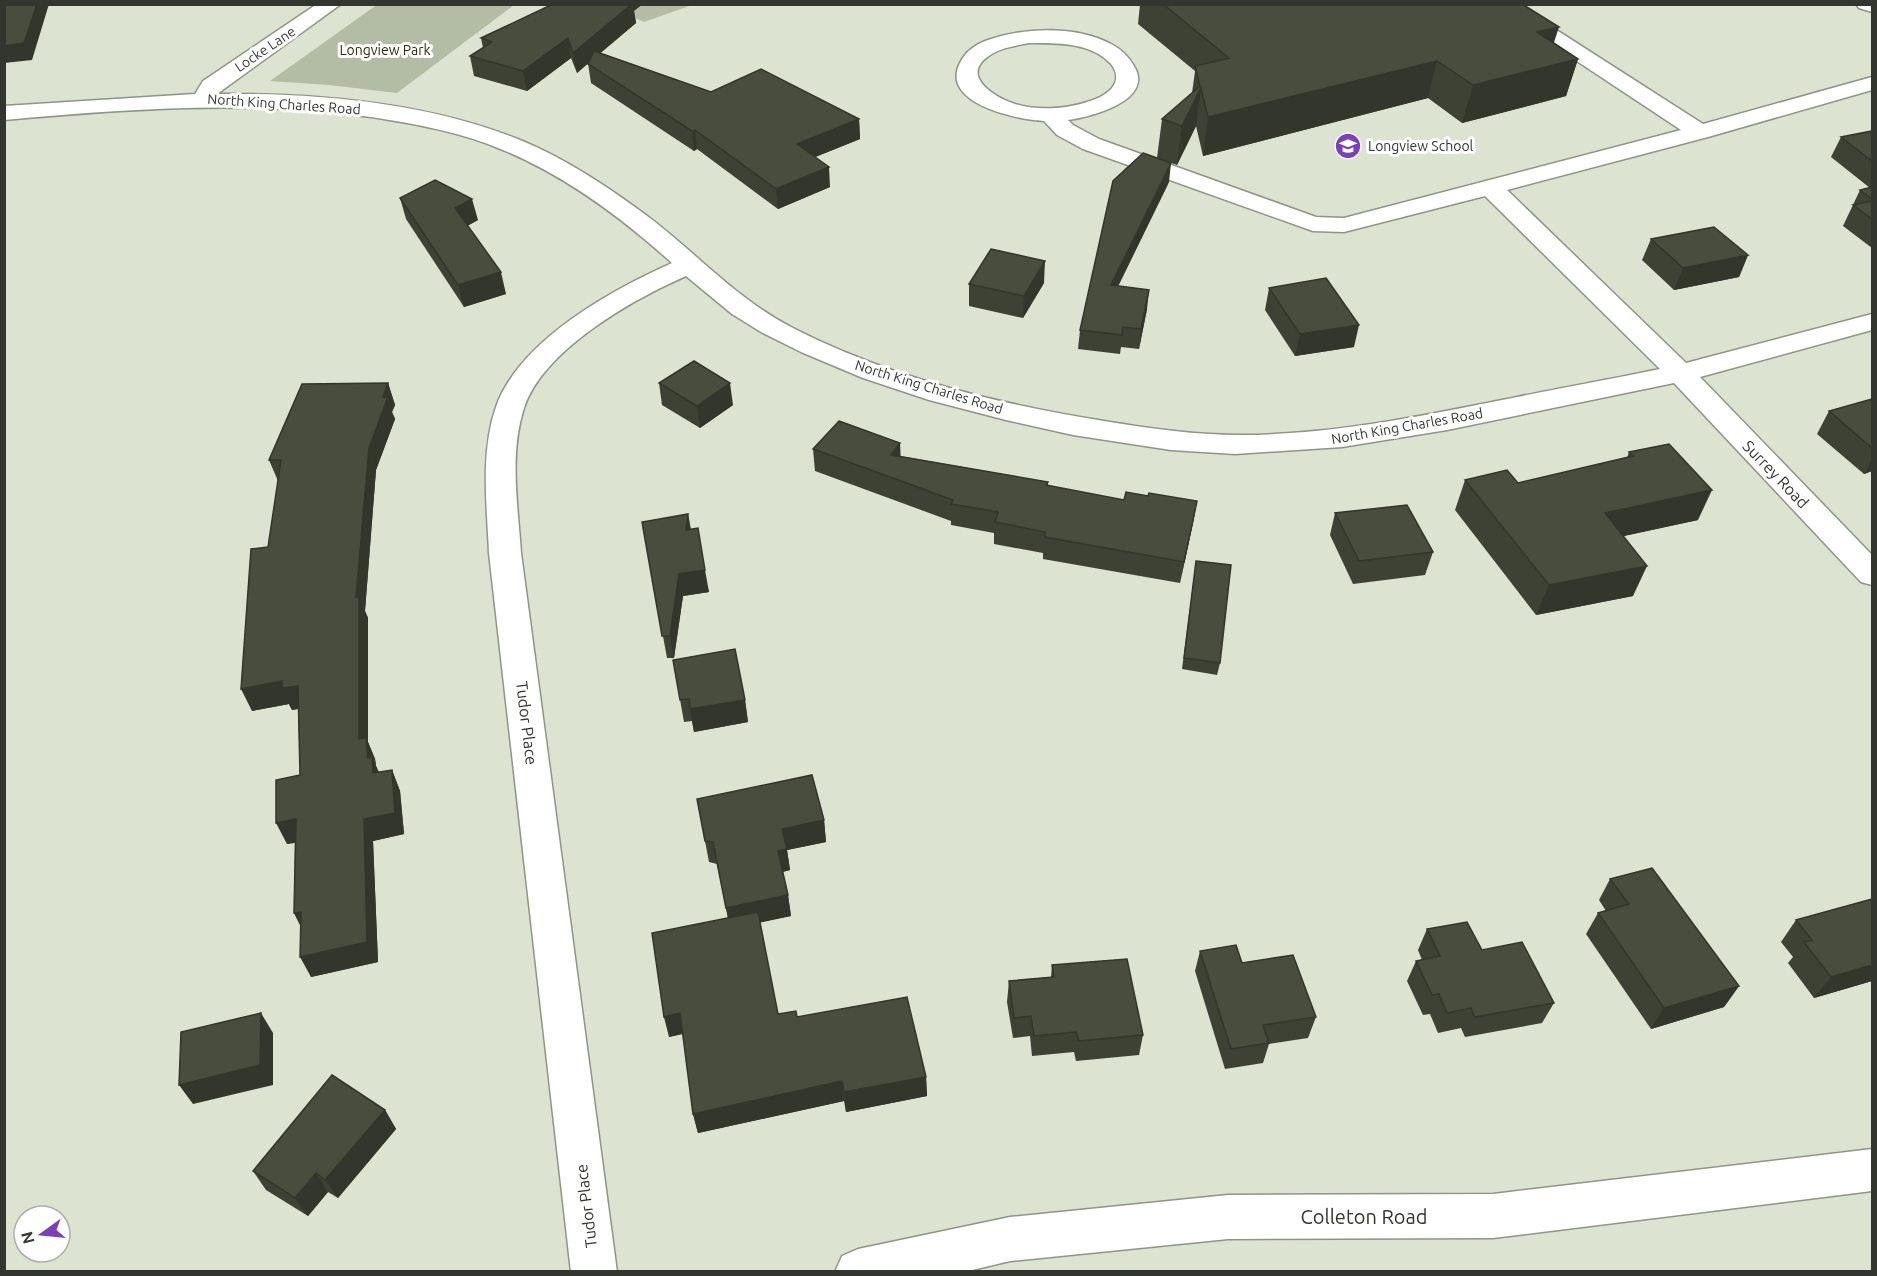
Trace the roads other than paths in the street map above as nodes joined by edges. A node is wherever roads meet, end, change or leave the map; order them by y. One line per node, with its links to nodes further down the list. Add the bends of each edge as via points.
1 (332, 4): 6 (street, Locke Lane, via 211,86)
2 (1501, 4): 9 (street)
3 (1866, 4): 4 (street)
4 (1872, 6)
5 (1872, 83): 9 (street)
6 (203, 99): 7 (street, North King Charles Road); 11 (street, North King Charles Road, via 310,103 368,110 424,119 513,146 620,206)
7 (4, 113)
8 (1050, 114): 8 (street, via 1100,106 1118,96 1127,84 1127,71 1118,58 1102,48 1055,37 1006,41 973,58 967,71 969,83 980,95 1023,112); 10 (street, via 1065,130 1091,144 1313,224 1344,225)
9 (1700, 132): 10 (street)
10 (1489, 186): 13 (street, Surrey Road)
11 (689, 265): 13 (street, North King Charles Road, via 758,319 863,367 1046,421 1187,442 1297,443 1362,436); 16 (street, Tudor Place, via 608,305 543,357 517,389 507,422 501,467 506,553)
12 (1872, 322): 13 (street, North King Charles Road)
13 (1680, 373): 14 (street, Surrey Road)
14 (1872, 574)
15 (1872, 1170): 17 (street, Colleton Road, via 1493,1216 1228,1217 1182,1221 1010,1239)
16 (594, 1272)
17 (858, 1272)

